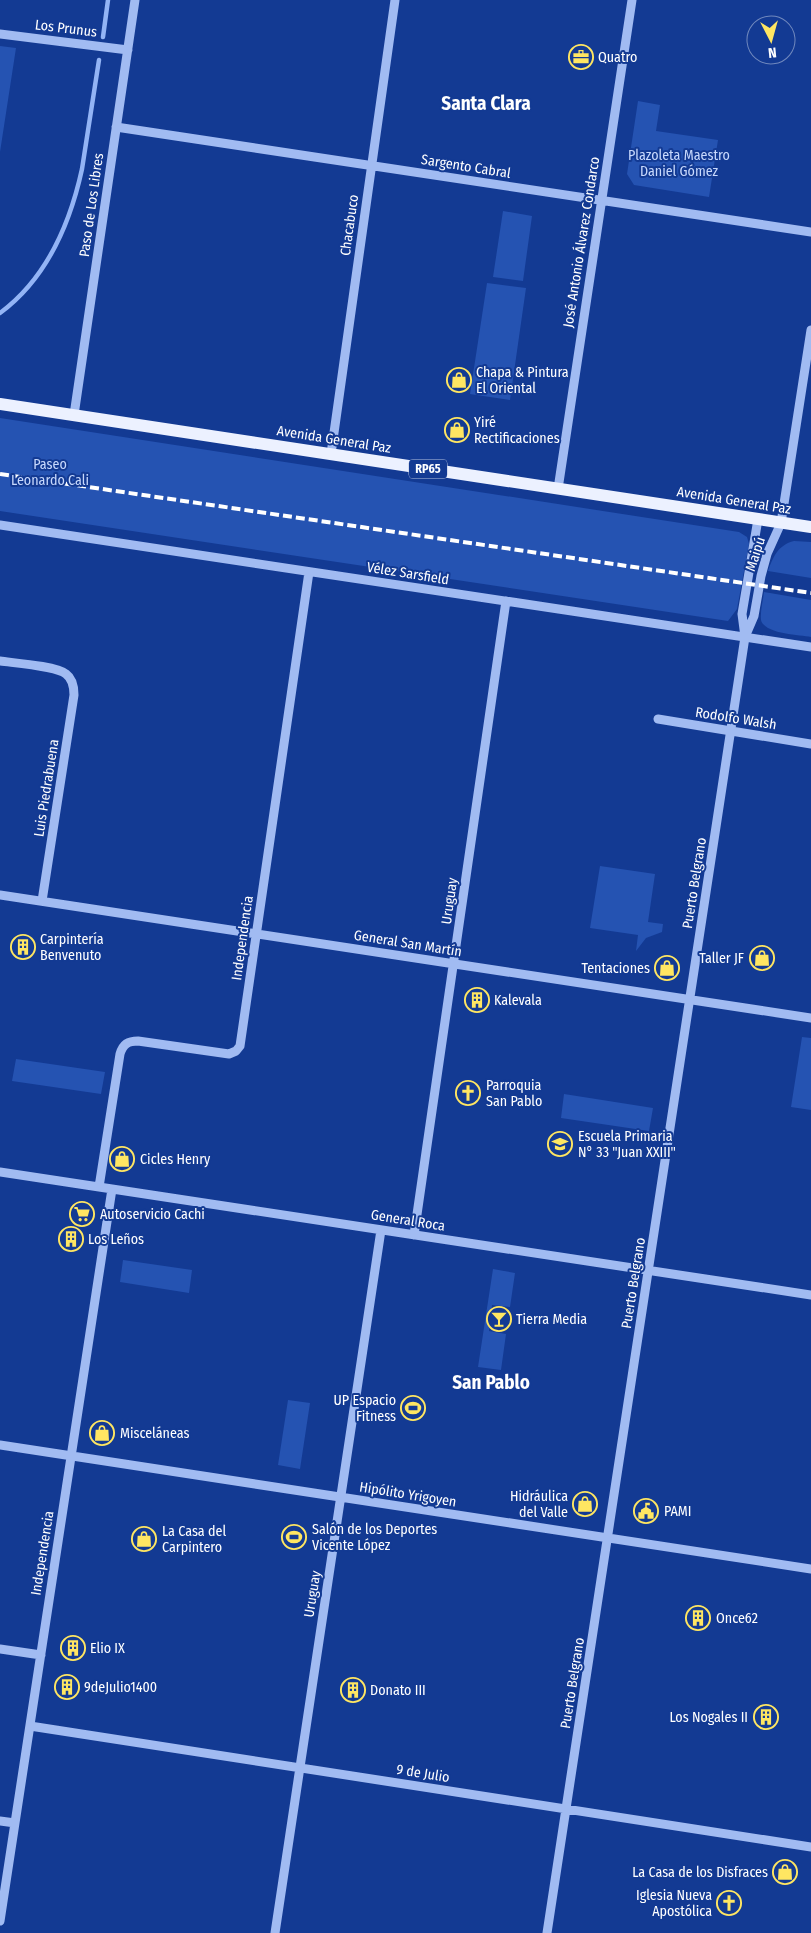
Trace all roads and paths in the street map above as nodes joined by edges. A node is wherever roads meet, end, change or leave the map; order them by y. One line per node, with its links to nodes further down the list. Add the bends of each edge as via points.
1 (135, 0): 5 (street, Paso de Los Libres)
2 (395, 0): 7 (street, Chacabuco)
3 (632, 0): 8 (street, José Antonio Álvarez Condarco)
4 (0, 34): 5 (street, Los Prunus)
5 (128, 50): 6 (street, Paso de Los Libres)
6 (116, 127): 7 (street, Sargento Cabral); 12 (street, Paso de Los Libres)
7 (372, 166): 8 (street, Sargento Cabral); 13 (street, Chacabuco)
8 (602, 200): 9 (street, Sargento Cabral); 14 (street, José Antonio Álvarez Condarco)
9 (811, 232)
10 (811, 330): 16 (street, Maipú)
11 (0, 404): 12 (main road, Avenida General Paz / RP65)
12 (74, 415): 13 (main road, Avenida General Paz / RP65)
13 (331, 454): 14 (main road, Avenida General Paz / RP65)
14 (558, 489): 15 (main road, Avenida General Paz / RP65)
15 (758, 519): 16 (main road, Avenida General Paz / RP65); 21 (street, Maipú, via 742,614)
16 (782, 523): 18 (main road, Avenida General Paz / RP65); 21 (street, Maipú, via 767,554 754,616)
17 (0, 525): 19 (street, Vélez Sarsfield)
18 (811, 527)
19 (309, 572): 20 (street, Vélez Sarsfield); 29 (street, Independencia)
20 (506, 601): 21 (street, Vélez Sarsfield); 30 (street, Uruguay)
21 (745, 637): 22 (street, Vélez Sarsfield); 25 (street, Puerto Belgrano)
22 (811, 647)
23 (0, 661): 28 (street, Luis Piedrabuena, via 57,670 67,674 73,684 74,695)
24 (658, 720): 25 (street, Rodolfo Walsh)
25 (731, 732): 26 (street, Rodolfo Walsh); 31 (street, Puerto Belgrano)
26 (811, 744)
27 (0, 895): 28 (street, General San Martín)
28 (42, 901): 29 (street, General San Martín)
29 (256, 934): 30 (street, General San Martín); 34 (street, Independencia, via 241,1044 236,1051 226,1053 135,1041 122,1048)
30 (453, 964): 31 (street, General San Martín); 37 (street, Uruguay)
31 (690, 999): 32 (street, General San Martín); 38 (street, Puerto Belgrano)
32 (811, 1018)
33 (0, 1172): 34 (street, General Roca)
34 (99, 1187): 35 (street, General Roca)
35 (112, 1189): 36 (street, General Roca); 41 (street, Independencia)
36 (381, 1230): 37 (street, General Roca); 42 (street, Uruguay)
37 (414, 1235): 38 (street, General Roca)
38 (648, 1270): 39 (street, General Roca); 43 (street, Puerto Belgrano)
39 (811, 1295)
40 (0, 1445): 41 (street, Hipólito Yrigoyen)
41 (71, 1456): 42 (street, Hipólito Yrigoyen); 46 (street, Independencia)
42 (340, 1497): 43 (street, Hipólito Yrigoyen); 48 (street, Uruguay)
43 (608, 1538): 44 (street, Hipólito Yrigoyen); 49 (street, Puerto Belgrano)
44 (811, 1569)
45 (0, 1649): 46 (street)
46 (41, 1655): 47 (street, Independencia)
47 (30, 1726): 48 (street, 9 de Julio); 51 (street, Independencia)
48 (300, 1768): 49 (street, 9 de Julio); 54 (street, Uruguay)
49 (566, 1809): 52 (street, 9 de Julio); 55 (street, Puerto Belgrano)
50 (0, 1821): 51 (street)
51 (15, 1823): 53 (street, Independencia)
52 (811, 1847)
53 (0, 1921)
54 (275, 1933)
55 (547, 1933)

